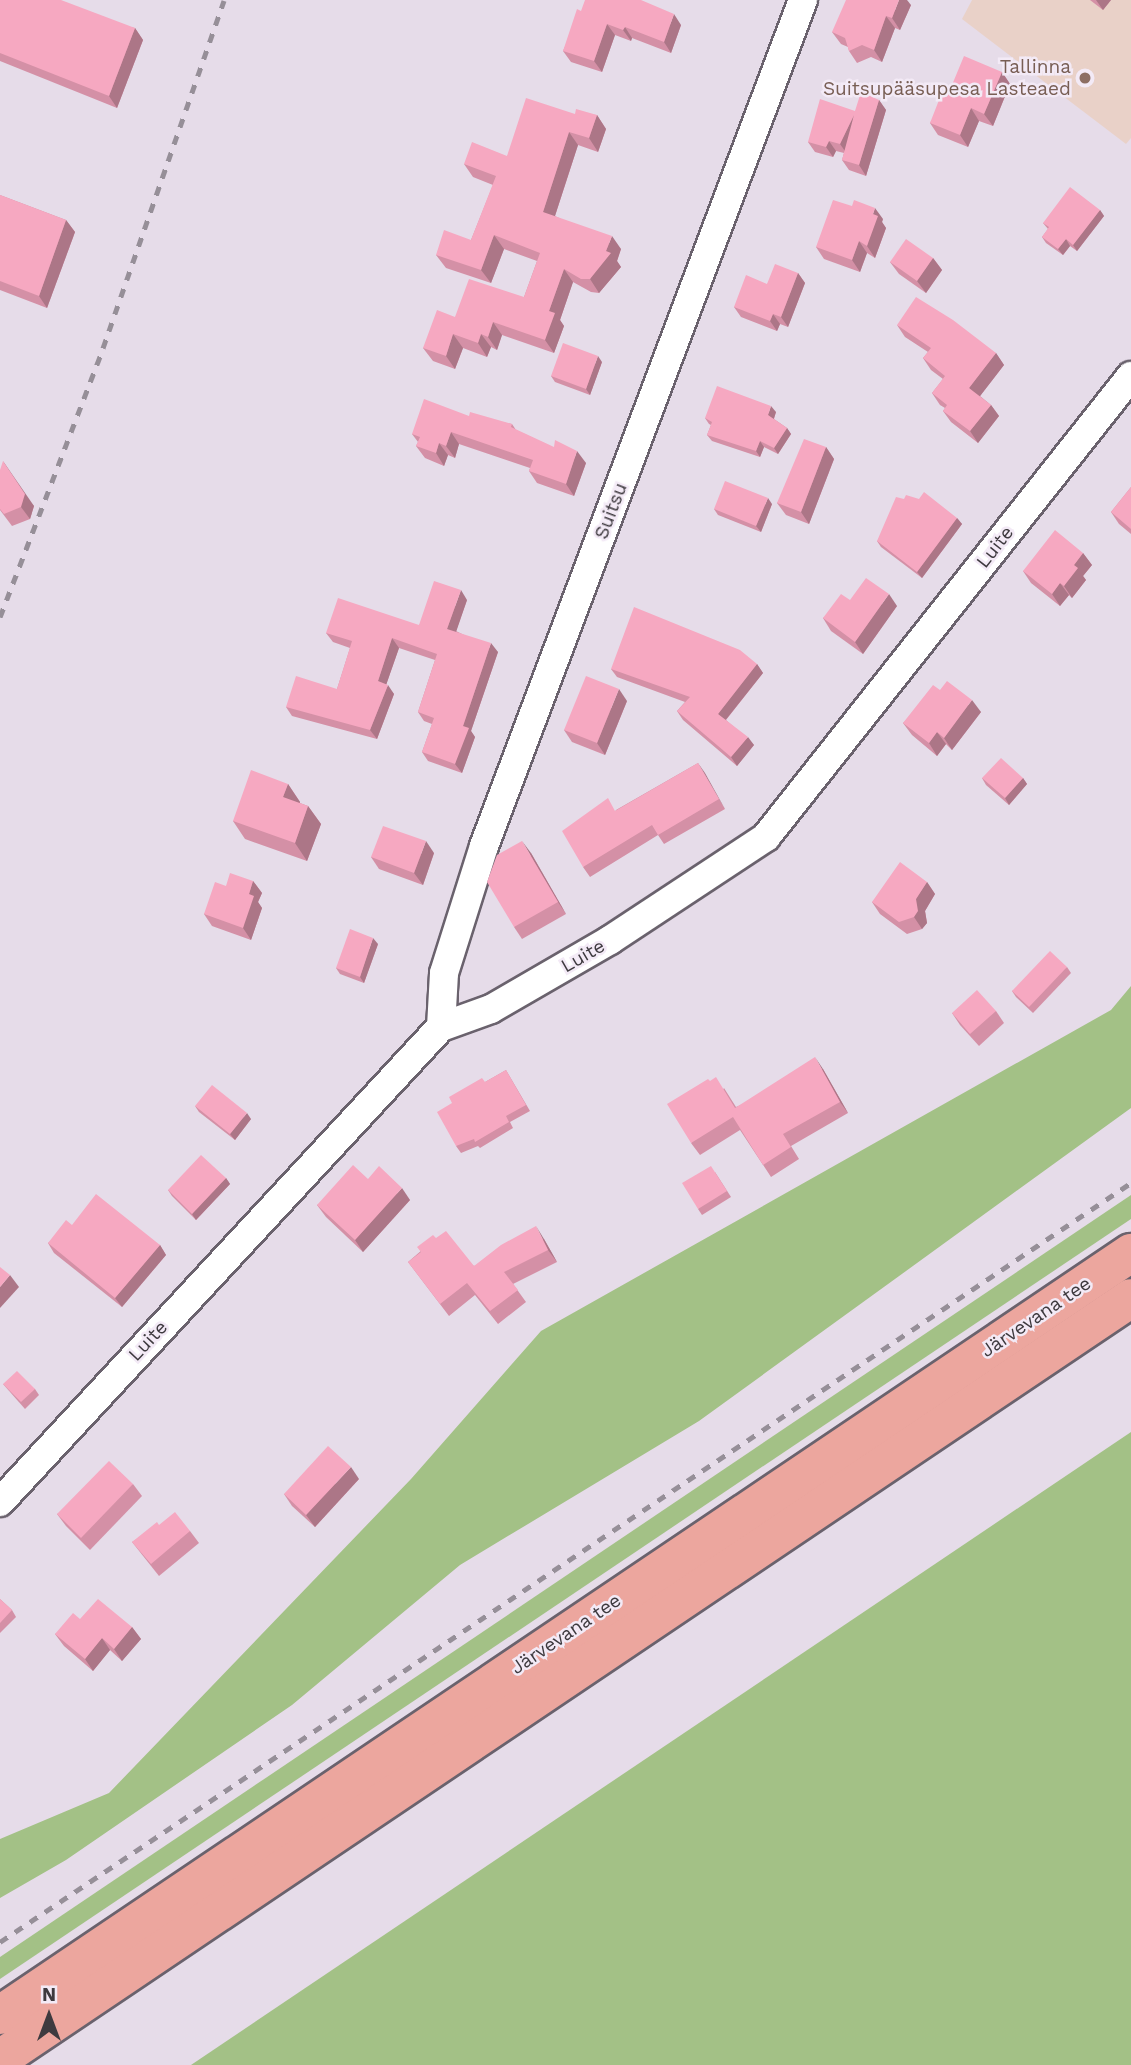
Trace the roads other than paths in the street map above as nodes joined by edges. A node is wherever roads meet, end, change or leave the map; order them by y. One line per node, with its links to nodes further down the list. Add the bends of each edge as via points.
1 (803, 0): 3 (street, Suitsu, via 484,846 444,972)
2 (1131, 376): 3 (street, Luite, via 766,837 610,940 491,1009)
3 (441, 1027): 6 (street, Luite)
4 (1131, 1253): 7 (highway, Järvevana tee)
5 (1131, 1298): 8 (highway, Järvevana tee)
6 (0, 1502)
7 (0, 2015)
8 (0, 2059)

